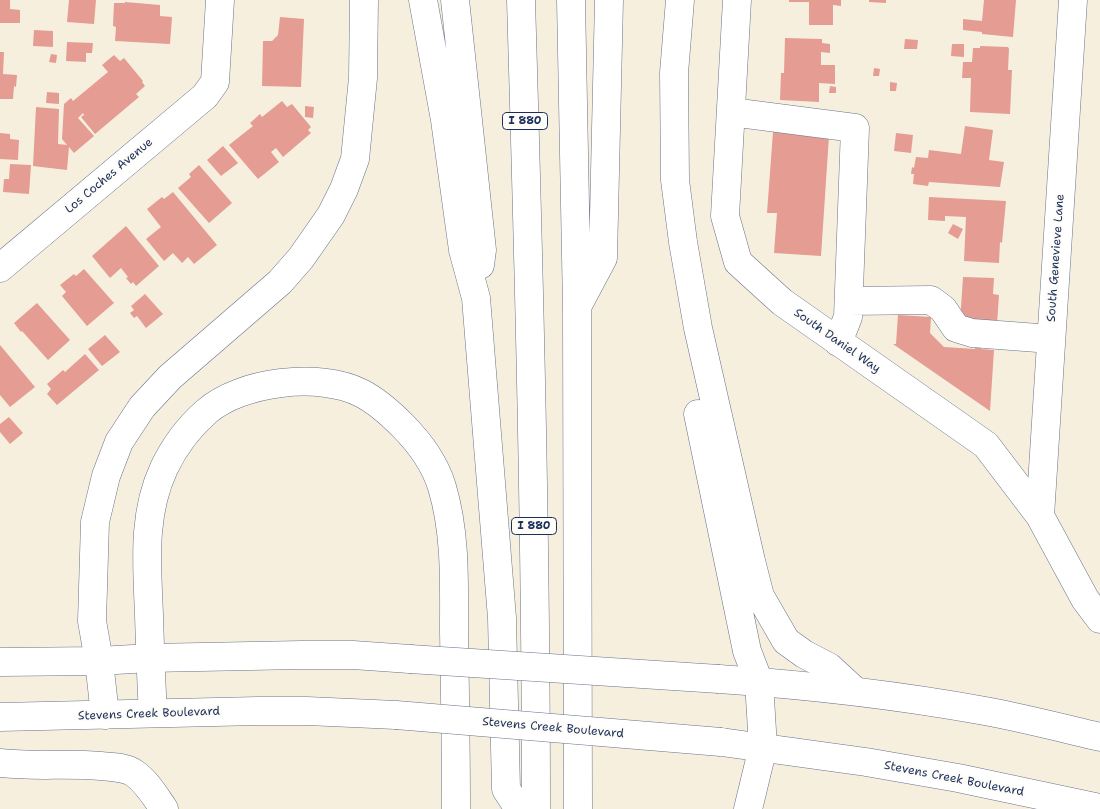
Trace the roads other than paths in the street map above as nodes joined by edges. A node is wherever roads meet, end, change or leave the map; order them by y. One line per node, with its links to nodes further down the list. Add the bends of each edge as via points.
1 (220, 0): 14 (main road, Los Coches Avenue, via 215,82 205,96)
2 (359, 0): 12 (main road)
3 (364, 0): 12 (main road)
4 (423, 0): 15 (main road, via 445,120 463,250)
5 (455, 0): 15 (main road, via 482,250)
6 (521, 0): 38 (main road, I 880, via 536,633)
7 (571, 0): 17 (main road)
8 (609, 0): 17 (main road, via 603,258)
9 (680, 0): 18 (main road, via 674,73 675,180)
10 (738, 0): 13 (main road, South Daniel Way)
11 (1073, 0): 19 (main road, South Genevieve Lane)
12 (364, 31): 24 (main road, via 355,158 331,215 280,282 170,378 142,408 119,442 106,476 95,522 92,621)
13 (731, 112): 16 (main road, via 855,128); 20 (main road, South Daniel Way, via 725,216 738,262 782,302)
14 (0, 268)
15 (476, 298): 37 (main road, via 502,618 506,789)
16 (849, 300): 19 (main road, via 930,300 944,309 956,328 972,333); 20 (main road, via 848,317)
17 (577, 306): 39 (main road)
18 (698, 328): 26 (main road, via 693,388 747,651); 27 (main road, via 760,596 786,641 828,667)
19 (1051, 339): 21 (main road, South Genevieve Lane)
20 (838, 342): 21 (main road, South Daniel Way, via 986,445)
21 (1040, 516): 22 (main road, South Daniel Way, via 1085,599)
22 (1100, 619)
23 (150, 658): 24 (main road); 26 (main road, bridge, via 302,655 395,658); 28 (main road); 36 (main road, via 146,542 151,504 164,468 180,440 207,411 234,395 267,385 300,381 335,384 361,393 410,433 428,458 442,487 453,550)
24 (99, 661): 25 (main road); 29 (main road)
25 (0, 662)
26 (759, 682): 27 (main road); 32 (main road)
27 (855, 691): 31 (main road, via 986,711)
28 (152, 713): 29 (main road, Stevens Creek Boulevard); 32 (main road, Stevens Creek Boulevard, bridge, via 307,711 396,715)
29 (105, 715): 30 (main road, Stevens Creek Boulevard)
30 (0, 717)
31 (1100, 737)
32 (763, 747): 34 (main road, Stevens Creek Boulevard, via 958,778); 40 (main road)
33 (0, 763): 35 (main road, via 119,767 133,772 147,784)
34 (1100, 808)
35 (164, 809)
36 (456, 809)
37 (519, 809)
38 (536, 809)
39 (578, 809)
40 (748, 809)

